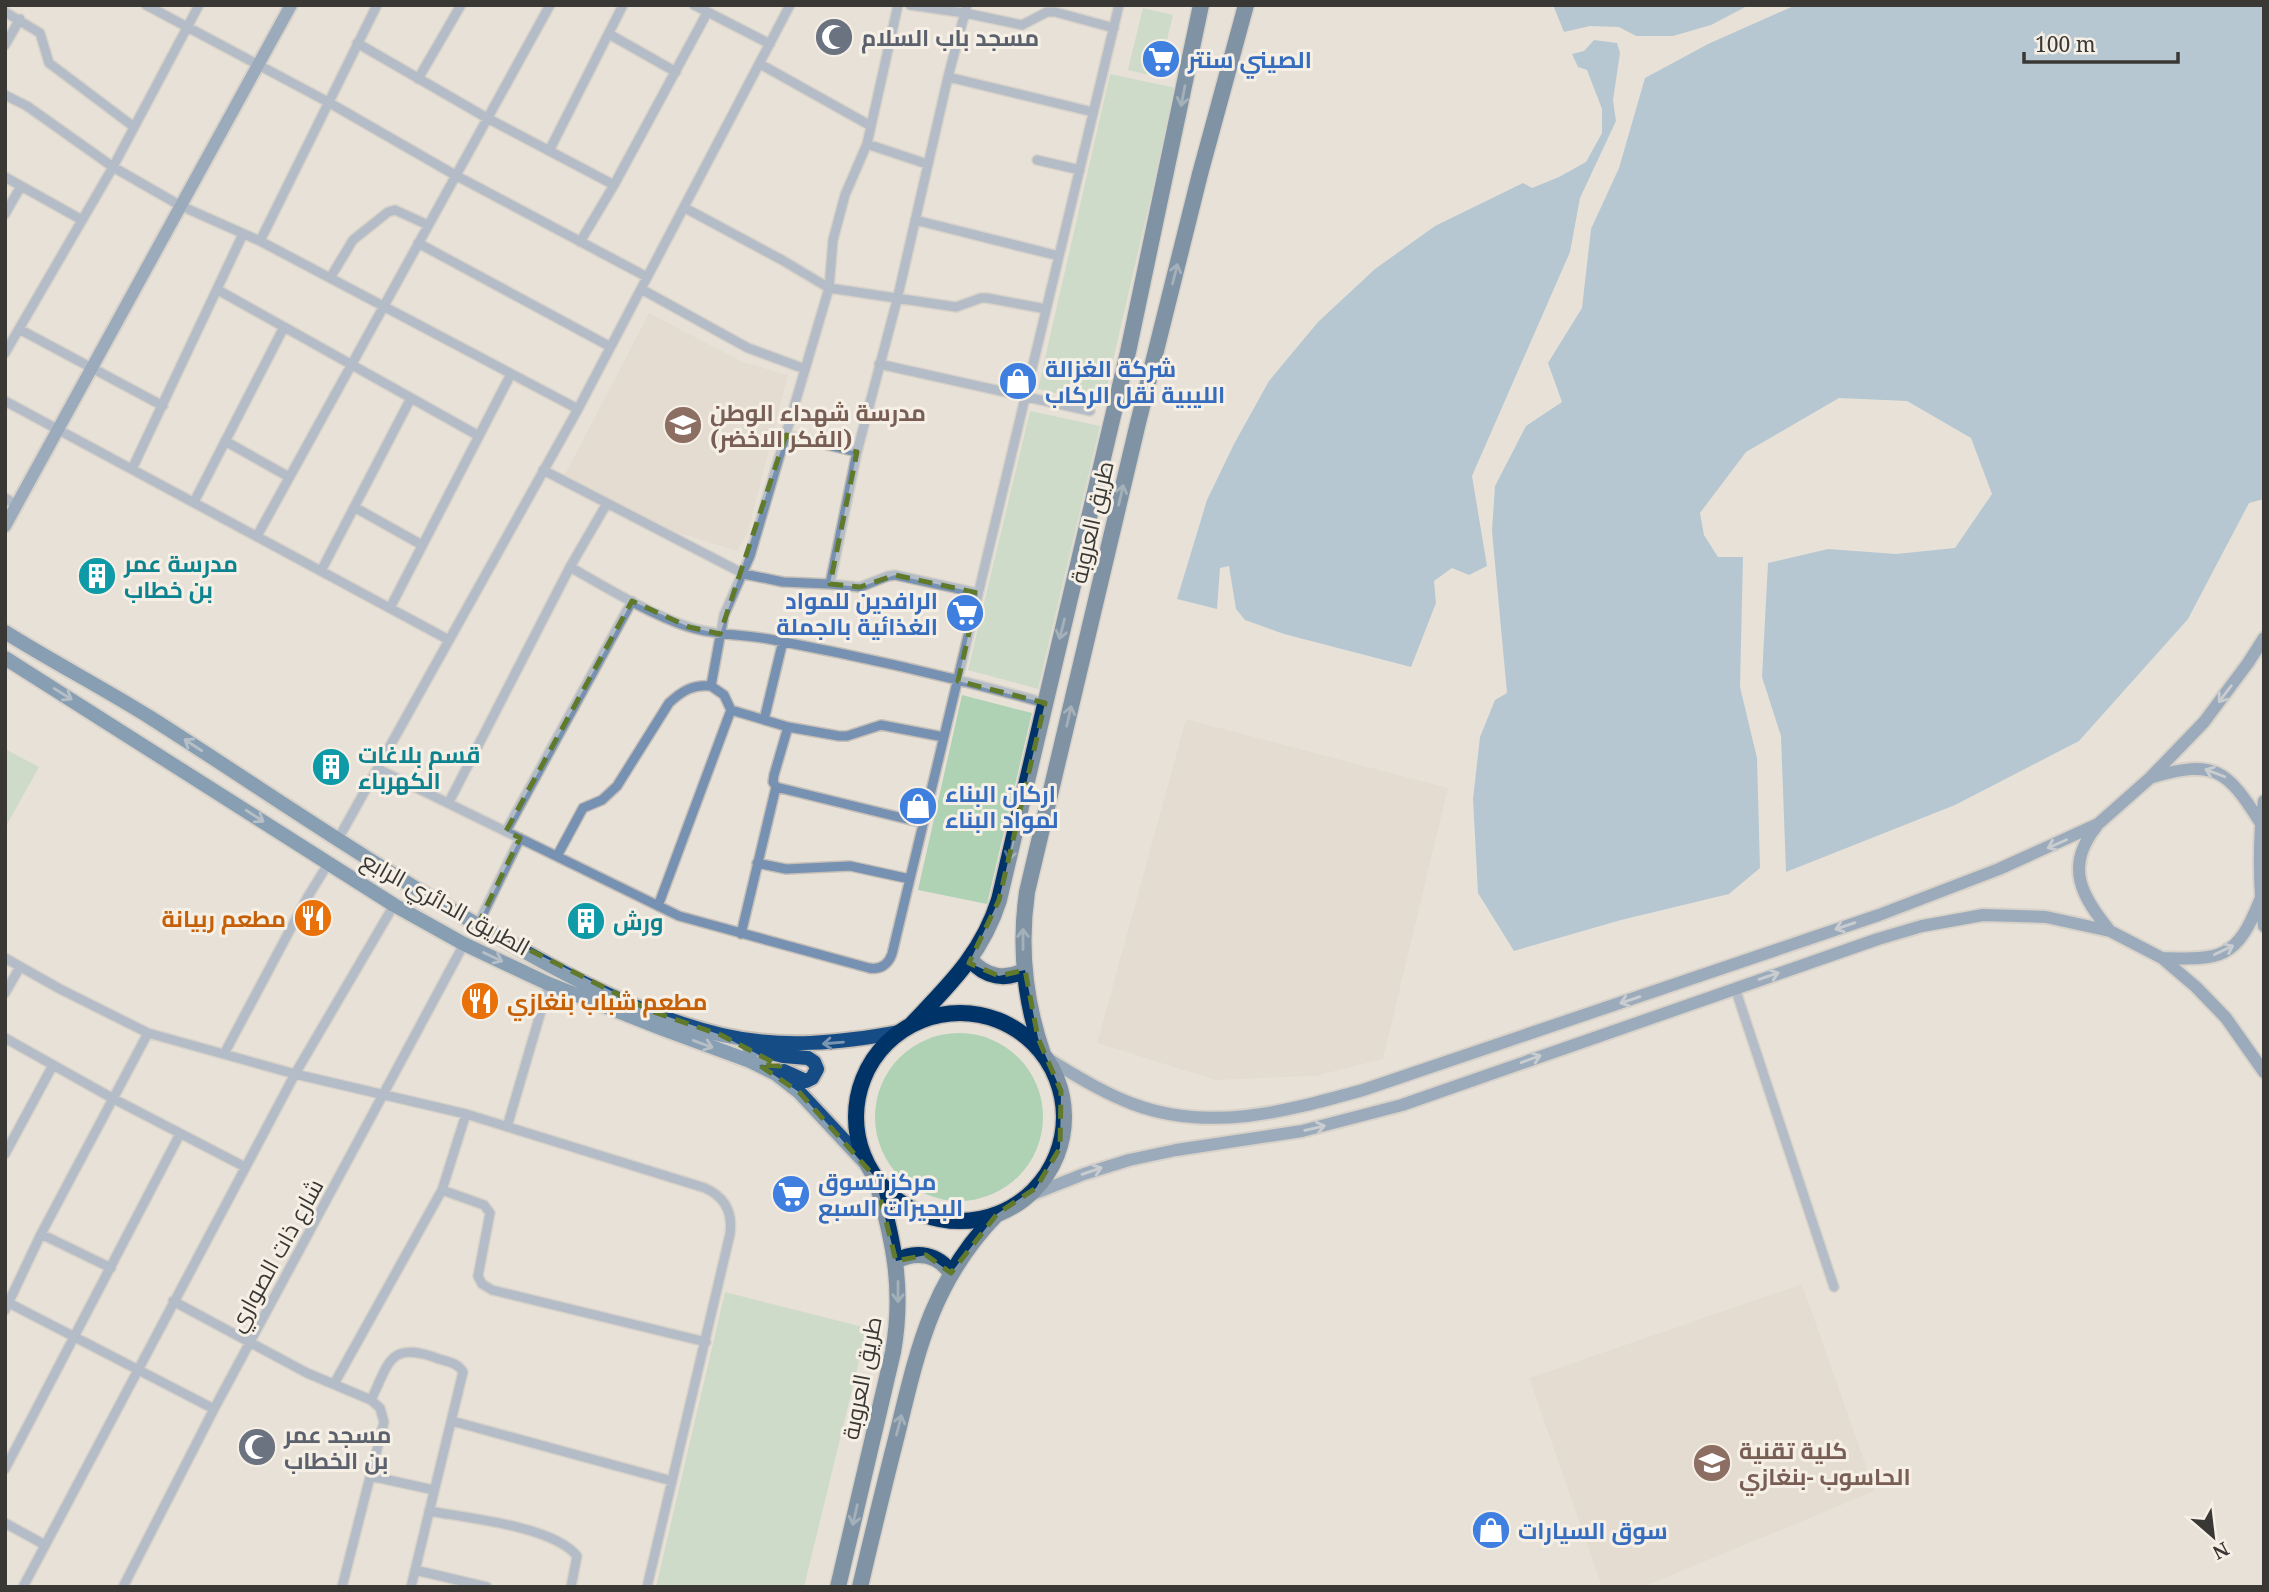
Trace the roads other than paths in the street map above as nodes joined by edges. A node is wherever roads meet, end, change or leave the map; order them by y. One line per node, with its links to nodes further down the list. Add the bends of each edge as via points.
1 (146, 5): 19 (street)
2 (199, 5): 19 (street)
3 (291, 5): 26 (main road)
4 (377, 5): 22 (street)
5 (461, 5): 29 (street)
6 (550, 5): 33 (street)
7 (623, 5): 21 (street)
8 (694, 5): 17 (street)
9 (790, 5): 23 (street)
10 (898, 5): 34 (street)
11 (910, 5): 15 (street)
12 (1119, 5): 20 (street)
13 (1201, 5): 110 (highway, طريق العروبة, one-way to 110, via 1128,352)
14 (1246, 5): 143 (highway, طريق العروبة, one-way to 14, via 1024,923 1031,877 1138,423)
15 (966, 9): 20 (street, via 1022,25 1055,12); 28 (street)
16 (5, 12): 18 (street)
17 (707, 13): 23 (street); 27 (street)
18 (20, 19): 24 (street); 35 (street, via 40,33 49,63)
19 (187, 27): 26 (street); 35 (street)
20 (1114, 27): 32 (street)
21 (609, 34): 27 (street); 37 (street)
22 (357, 43): 29 (street); 31 (street)
23 (770, 44): 25 (street)
24 (5, 45)
25 (760, 64): 34 (street); 47 (street)
26 (258, 66): 31 (street); 46 (main road)
27 (676, 72): 44 (street)
28 (948, 77): 32 (street); 39 (street)
29 (418, 79): 33 (street)
30 (5, 95): 40 (street)
31 (328, 102): 42 (street); 53 (street)
32 (1093, 112): 41 (street)
33 (487, 118): 37 (street); 42 (street)
34 (871, 126): 36 (street)
35 (135, 127): 40 (street)
36 (866, 144): 39 (street); 59 (street, via 832,240)
37 (549, 151): 44 (street)
38 (1037, 160): 41 (street)
39 (928, 164): 50 (street)
40 (113, 167): 46 (street); 49 (street)
41 (1080, 170): 56 (street)
42 (455, 175): 51 (street); 54 (street)
43 (5, 177): 45 (street)
44 (614, 185): 54 (street)
45 (21, 186): 48 (street); 49 (street)
46 (181, 206): 52 (street); 71 (main road)
47 (685, 208): 57 (street); 59 (street)
48 (5, 214)
49 (82, 220): 66 (street)
50 (915, 220): 56 (street); 62 (street)
51 (428, 225): 55 (street); 58 (street, via 395,210 388,212 353,240)
52 (243, 234): 53 (street); 61 (street)
53 (260, 241): 58 (street)
54 (580, 242): 57 (street)
55 (418, 243): 63 (street); 67 (street)
56 (1059, 256): 64 (street)
57 (647, 277): 60 (street)
58 (330, 278): 63 (street)
59 (829, 288): 62 (street); 72 (street)
60 (641, 289): 67 (street); 72 (street, via 748,348)
61 (218, 290): 65 (street); 77 (street)
62 (897, 300): 64 (street, via 956,307 987,298); 69 (street)
63 (383, 306): 70 (street); 73 (street)
64 (1046, 309): 74 (street)
65 (284, 327): 70 (street); 83 (street)
66 (19, 329): 68 (street); 71 (street)
67 (609, 346): 78 (street)
68 (5, 353)
69 (879, 363): 74 (street); 84 (street)
70 (351, 364): 75 (street); 87 (street)
71 (92, 368): 77 (street); 80 (main road)
72 (805, 369): 81 (street)
73 (511, 374): 78 (street); 82 (street)
74 (1025, 396): 79 (street); 99 (street)
75 (411, 398): 82 (street); 91 (street)
76 (5, 401): 80 (street)
77 (163, 406): 85 (street)
78 (578, 409): 86 (street)
79 (1090, 411)
80 (59, 429): 85 (street); 88 (main road)
81 (786, 435): 84 (street); 97 (street)
82 (478, 436): 94 (street)
83 (225, 441): 87 (street); 89 (street)
84 (856, 452): 98 (street)
85 (132, 469): 89 (street)
86 (543, 470): 90 (street); 105 (street)
87 (289, 477): 93 (street)
88 (11, 501): 92 (main road)
89 (194, 502): 93 (street)
90 (606, 505): 95 (street); 97 (street)
91 (354, 507): 94 (street); 96 (street)
92 (5, 526)
93 (257, 536): 96 (street)
94 (422, 545): 101 (street)
95 (570, 567): 100 (street); 119 (street)
96 (321, 571): 101 (street)
97 (744, 574): 98 (street); 103 (street)
98 (830, 584): 99 (street, via 860,587 895,575)
99 (978, 593): 108 (street)
100 (632, 601): 103 (street, via 689,627); 123 (street)
101 (390, 608): 105 (street)
102 (8, 633): 125 (main road, الطريق الدائري الرابع, one-way to 102, via 150,717)
103 (720, 634): 106 (street); 109 (street)
104 (2264, 638): 116 (main road, one-way to 116, via 2204,722)
105 (449, 640): 115 (street)
106 (783, 642): 108 (street); 112 (street)
107 (5, 658): 128 (main road, الطريق الدائري الرابع, one-way to 128)
108 (957, 681): 110 (street); 114 (street)
109 (711, 686): 111 (street); 126 (street, via 692,687 669,702 617,786 602,800 583,808)
110 (1045, 703): 141 (highway, طريق العروبة, one-way to 141, via 999,900)
111 (731, 710): 112 (street); 133 (street)
112 (764, 720): 113 (street)
113 (788, 727): 114 (street, via 846,736 881,725); 117 (street, via 773,779)
114 (944, 737): 121 (street)
115 (378, 769): 119 (street); 125 (street)
116 (2150, 778): 120 (main road, one-way to 116, via 2239,789 2211,769 2193,768); 122 (main road)
117 (776, 787): 121 (street); 127 (street)
118 (2264, 801): 120 (main road)
119 (449, 803): 123 (street)
120 (2262, 822): 129 (main road)
121 (923, 823): 130 (street)
122 (2098, 824): 136 (main road, via 2082,850 2079,881 2090,906); 152 (main road, one-way to 152, via 1880,915 1390,1082 1284,1111 1223,1119 1163,1113 1121,1099)
123 (506, 831): 124 (street)
124 (520, 838): 126 (street); 134 (street)
125 (337, 841): 134 (main road, الطريق الدائري الرابع)
126 (556, 856): 133 (street)
127 (757, 863): 130 (street, via 786,869 850,866); 137 (street)
128 (328, 864): 132 (main road, الطريق الدائري الرابع); 151 (street)
129 (2263, 878): 131 (main road)
130 (910, 879): 137 (street, via 892,954 878,968)
131 (2260, 900): 135 (main road); 140 (main road, one-way to 131, via 2196,960 2223,953 2244,937)
132 (394, 905): 138 (main road, الطريق الدائري الرابع); 156 (street)
133 (658, 906): 137 (street)
134 (478, 924): 149 (main road, الطريق الدائري الرابع, via 597,988)
135 (2264, 926)
136 (2110, 931): 140 (main road); 145 (main road, one-way to 136, via 1878,939 1958,919 2046,917)
137 (741, 934)
138 (464, 944): 144 (main road, الطريق الدائري الرابع, one-way to 144); 157 (street, شارع ذات الصواري)
139 (5, 958): 142 (street)
140 (2162, 958): 155 (main road, via 2219,1010)
141 (971, 960): 143 (highway, via 999,976); 147 (highway, طريق العروبة)
142 (20, 967): 146 (street); 148 (street)
143 (1025, 970): 152 (highway, طريق العروبة, via 1033,1021)
144 (549, 984): 154 (main road, الطريق الدائري الرابع, one-way to 154); 160 (street)
145 (1735, 988): 166 (main road, one-way to 145, via 1153,1154 1268,1137 1369,1115); 172 (street)
146 (5, 993)
147 (906, 1029): 149 (main road, الطريق الدائري الرابع, one-way to 149, via 815,1044); 152 (highway, via 946,1014 983,1015 1017,1029); 164 (highway, via 874,1059 859,1093 857,1131)
148 (148, 1033): 151 (street); 158 (street)
149 (721, 1035): 154 (main road, via 762,1051 808,1058 817,1069 806,1081)
150 (5, 1038): 153 (street)
151 (224, 1054): 156 (street)
152 (1046, 1057): 166 (highway, via 1062,1091 1063,1137 1050,1169)
153 (53, 1065): 158 (street); 162 (street)
154 (759, 1065): 164 (main road, الطريق الدائري الرابع, via 792,1085)
155 (2264, 1072)
156 (295, 1074): 157 (street); 163 (street)
157 (385, 1094): 159 (street); 176 (street, شارع ذات الصواري)
158 (111, 1098): 161 (street); 168 (street)
159 (466, 1114): 160 (street); 165 (street)
160 (507, 1127): 177 (street, via 705,1188 721,1198 731,1225)
161 (180, 1135): 163 (street); 170 (street)
162 (5, 1154)
163 (245, 1167): 173 (street)
164 (872, 1172): 167 (highway, via 892,1196 924,1214 961,1221); 169 (highway, طريق العروبة)
165 (442, 1190): 177 (street, via 484,1205 490,1213 478,1276 492,1290); 179 (street)
166 (1028, 1196): 167 (highway)
167 (997, 1214): 171 (highway, طريق العروبة)
168 (41, 1234): 170 (street); 174 (street)
169 (896, 1261): 171 (highway, via 926,1255); 198 (highway, طريق العروبة, one-way to 198, via 898,1316 893,1352)
170 (111, 1268): 175 (street)
171 (951, 1273): 199 (highway, طريق العروبة, one-way to 171, via 918,1348)
172 (1834, 1287)
173 (173, 1301): 176 (street); 178 (street)
174 (7, 1304): 175 (street)
175 (75, 1337): 178 (street); 183 (street)
176 (250, 1342): 179 (street); 181 (street, شارع ذات الصواري)
177 (706, 1342): 185 (street)
178 (138, 1368): 181 (street); 189 (street)
179 (334, 1384): 180 (street)
180 (371, 1400): 182 (street, via 391,1361 403,1352 418,1351 462,1369); 184 (street, via 380,1408 384,1422)
181 (214, 1409): 192 (street, شارع ذات الصواري)
182 (452, 1421): 185 (street); 186 (street)
183 (5, 1469)
184 (370, 1476): 186 (street); 193 (street)
185 (672, 1481): 197 (street)
186 (434, 1490): 187 (street)
187 (429, 1511): 190 (street); 196 (street, via 526,1530 567,1547 577,1564)
188 (5, 1523): 189 (street)
189 (45, 1545): 191 (street)
190 (415, 1570): 194 (street); 195 (street)
191 (23, 1587)
192 (123, 1587)
193 (342, 1587)
194 (411, 1587)
195 (487, 1587)
196 (571, 1587)
197 (647, 1587)
198 (838, 1587)
199 (860, 1587)

